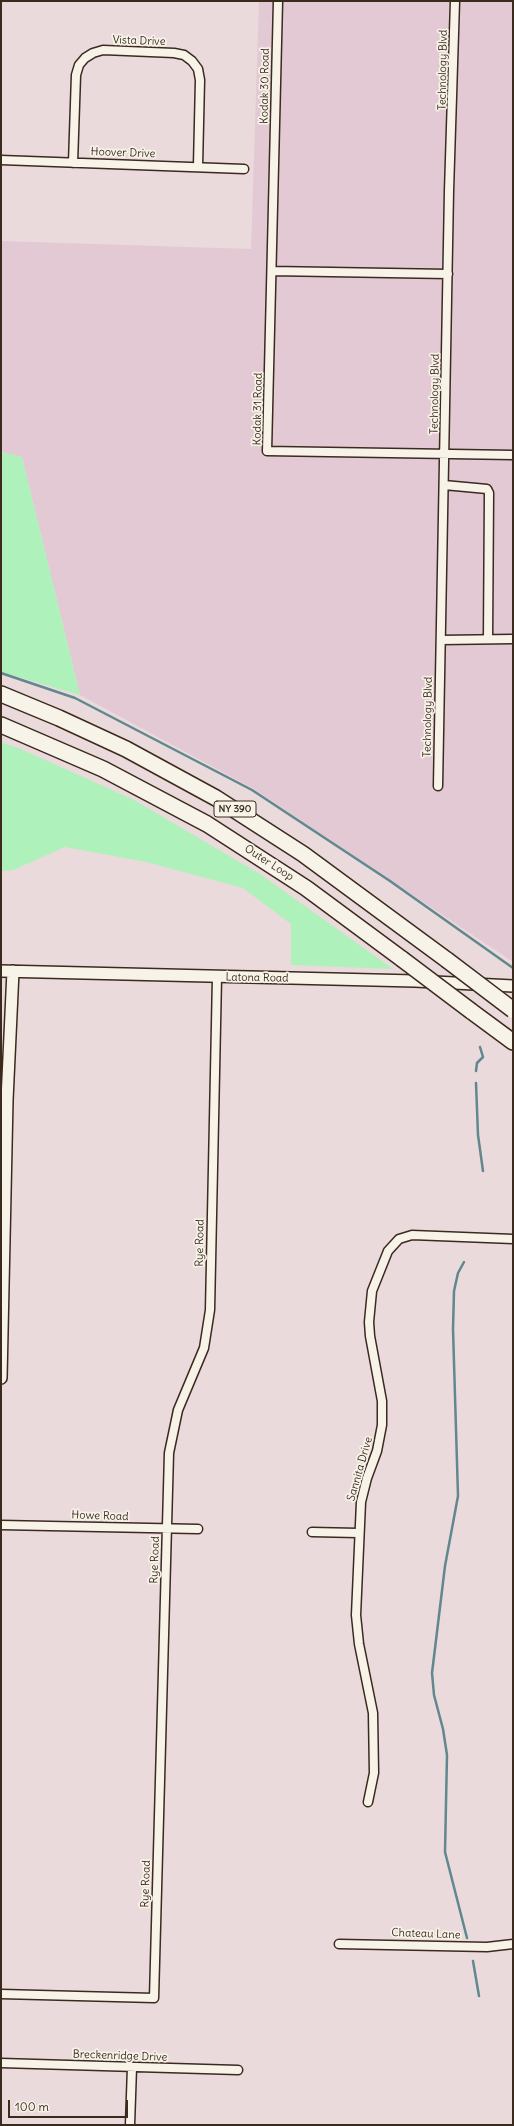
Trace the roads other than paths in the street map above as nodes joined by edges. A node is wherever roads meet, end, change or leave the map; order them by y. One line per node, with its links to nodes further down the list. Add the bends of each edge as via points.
1 (278, 1): 7 (street, Kodak 30 Road)
2 (455, 1): 9 (street, Technology Blvd)
3 (1, 160): 4 (street, Hoover Drive)
4 (73, 163): 5 (street, Hoover Drive); 5 (street, Vista Drive, via 76,75 79,65 93,53 111,51 184,55 198,69)
5 (198, 166): 6 (street, Hoover Drive)
6 (244, 169)
7 (274, 171): 8 (street, Kodak 31 Road)
8 (272, 271): 9 (street); 10 (street, Kodak 31 Road, via 267,451)
9 (448, 274): 10 (street, Technology Blvd)
10 (445, 454): 11 (street, Kodak 31 Road); 12 (street, Technology Blvd)
11 (513, 455)
12 (444, 485): 14 (street, via 487,489 489,494); 15 (street, Technology Blvd)
13 (513, 638): 14 (street)
14 (488, 639): 15 (street)
15 (441, 640): 18 (street, Technology Blvd)
16 (1, 694): 23 (highway, NY 390, bridge, via 126,749 216,798 303,854)
17 (1, 725): 24 (highway, Outer Loop / NY 390, bridge, via 103,769 206,824 306,888)
18 (438, 786)
19 (1, 971): 20 (street, Latona Road)
20 (13, 971): 21 (street, Latona Road); 25 (street)
21 (217, 977): 22 (street, Latona Road, via 415,981); 30 (street, Rye Road, via 210,1310 204,1348 185,1389 172,1431)
22 (513, 986)
23 (513, 1010)
24 (513, 1042)
25 (4, 1100): 26 (street)
26 (3, 1230): 28 (street)
27 (513, 1239): 33 (street, Sannita Drive, via 412,1235 399,1239 388,1251 372,1292 369,1322 372,1353 382,1401 381,1430 363,1490)
28 (1, 1378)
29 (1, 1525): 30 (street, Howe Road)
30 (167, 1529): 31 (street, Howe Road); 37 (street, Rye Road, via 154,1998)
31 (198, 1529)
32 (312, 1532): 33 (street)
33 (358, 1533): 34 (street, Sannita Drive, via 357,1632 374,1713 374,1773)
34 (368, 1802)
35 (338, 1944): 36 (street, Chateau Lane, via 487,1947)
36 (513, 1944)
37 (1, 1994)
38 (1, 2064): 39 (street, Breckenridge Drive)
39 (132, 2067): 40 (street, Breckenridge Drive); 41 (street)
40 (238, 2070)
41 (130, 2125)

